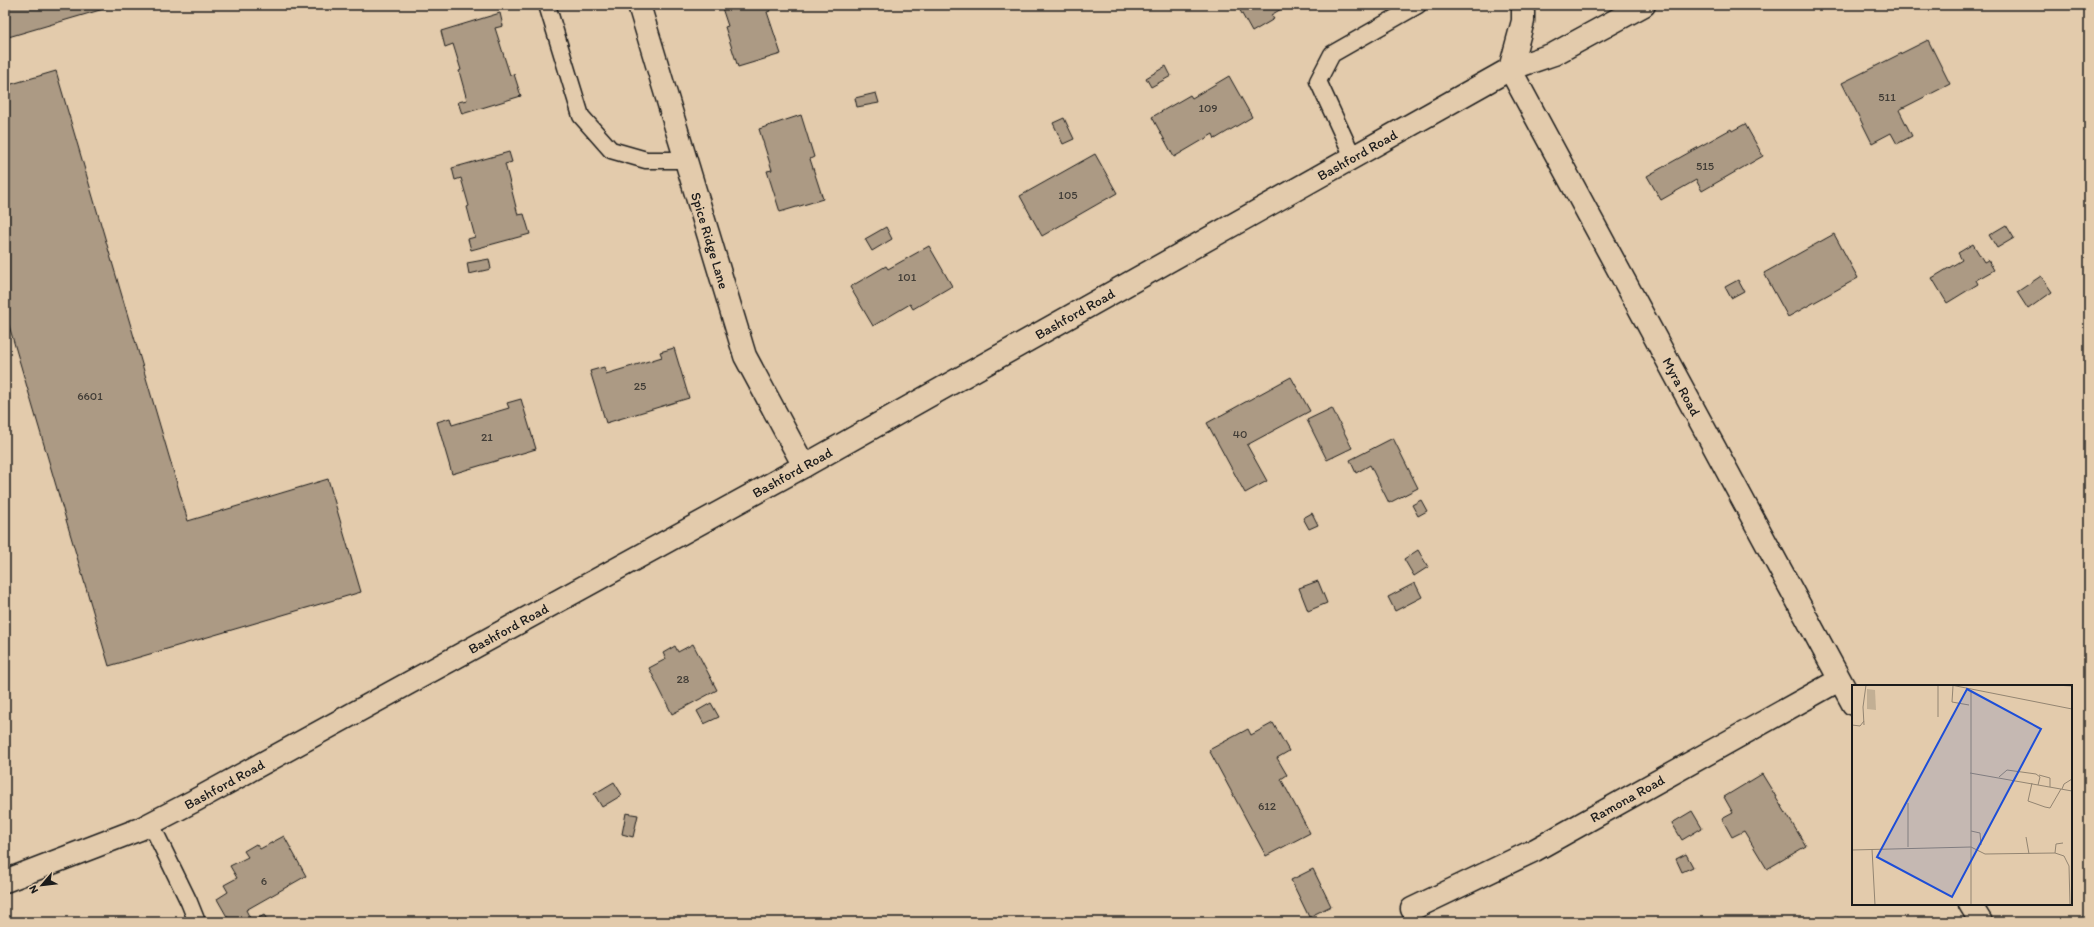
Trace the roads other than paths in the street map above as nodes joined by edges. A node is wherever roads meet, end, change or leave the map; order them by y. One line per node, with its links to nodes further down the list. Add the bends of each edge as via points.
1 (547, 5): 8 (lane, via 581,116 610,150 646,160)
2 (639, 5): 8 (street, Spice Ridge Lane)
3 (1418, 5): 7 (lane, via 1332,54 1318,81)
4 (1523, 5): 6 (street, via 1523,21)
5 (1644, 5): 6 (street, Bashford Road, via 1554,54)
6 (1510, 69): 7 (street, Bashford Road); 10 (street, Myra Road)
7 (1353, 158): 9 (street, Bashford Road)
8 (686, 160): 9 (street, Spice Ridge Lane, via 745,356)
9 (804, 466): 12 (street, Bashford Road)
10 (1839, 680): 11 (street, Myra Road); 15 (street, Ramona Road, via 1535,850)
11 (1852, 702)
12 (151, 824): 13 (street, Bashford Road); 16 (lane)
13 (5, 881)
14 (1971, 905): 17 (street)
15 (1412, 909)
16 (197, 922)
17 (1981, 922)

